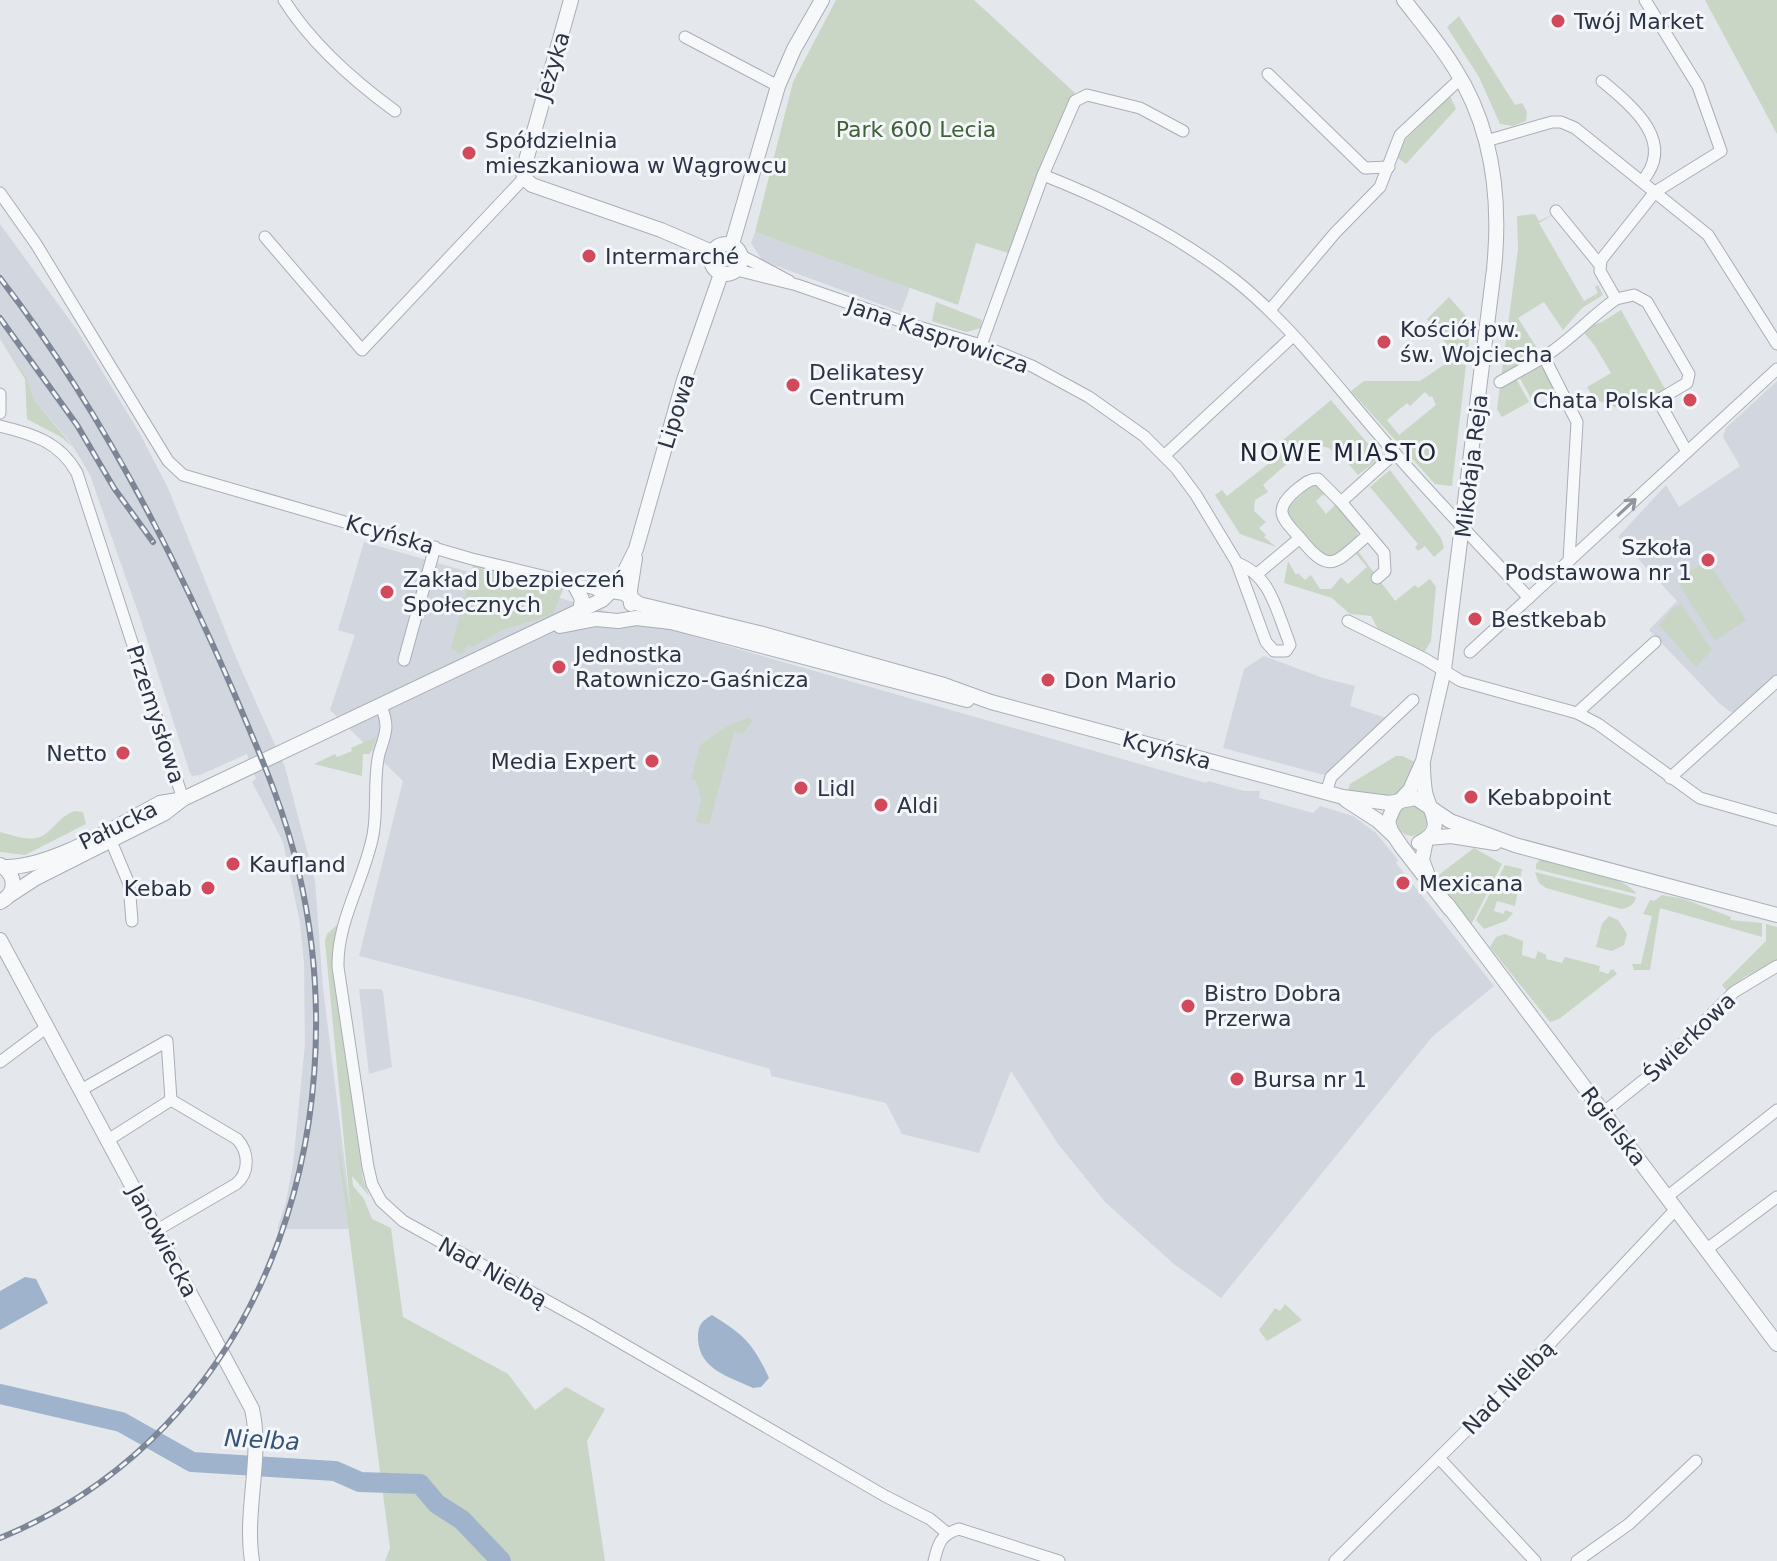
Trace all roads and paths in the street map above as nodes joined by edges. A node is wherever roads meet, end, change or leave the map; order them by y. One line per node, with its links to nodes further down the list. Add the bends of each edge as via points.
1 (284, 0): 11 (street, via 338,63)
2 (571, 0): 16 (street, Jeżyka)
3 (1404, 0): 8 (street, Mikołaja Reja)
4 (1645, 0): 18 (street, via 1698,86 1721,151)
5 (819, 1): 10 (street)
6 (685, 37): 10 (street)
7 (1268, 74): 14 (street, via 1365,168)
8 (1461, 78): 13 (street, Mikołaja Reja); 14 (street, via 1400,135)
9 (1602, 81): 17 (street, via 1633,106 1649,130 1655,165)
10 (778, 86): 23 (street)
11 (395, 111)
12 (1183, 131): 15 (street, via 1140,108 1087,95 1075,101)
13 (1486, 141): 17 (street, via 1561,122); 41 (street, Mikołaja Reja, via 1495,182 1497,235)
14 (1389, 167): 27 (street, via 1380,187)
15 (1043, 175): 27 (street, via 1166,232); 30 (street)
16 (524, 178): 21 (street, via 362,350); 22 (street)
17 (1642, 181): 18 (street)
18 (1655, 192): 24 (street); 29 (street, via 1708,235)
19 (0, 193): 44 (street, Kcyńska, via 177,471 189,479)
20 (1556, 211): 24 (street)
21 (265, 237)
22 (712, 252): 23 (street, via 722,244); 25 (street, via 711,263)
23 (737, 257): 25 (street, via 731,274); 30 (street, Jana Kasprowicza, via 797,285)
24 (1600, 265): 26 (street)
25 (721, 274): 45 (street, Lipowa, via 684,380)
26 (1616, 299): 31 (street); 37 (street, via 1634,295 1647,302 1689,374 1687,383 1658,400)
27 (1270, 310): 28 (street)
28 (1293, 336): 38 (street); 39 (street)
29 (1777, 344)
30 (981, 345): 39 (street, Jana Kasprowicza, via 1089,397)
31 (1544, 357): 33 (street); 46 (street, via 1577,422)
32 (1777, 369): 37 (street)
33 (1500, 382)
34 (0, 394): 35 (street)
35 (0, 413)
36 (0, 426): 72 (street, Przemysłowa, via 49,442 77,473)
37 (1687, 452): 46 (street, one-way to 37)
38 (1395, 453): 40 (street); 41 (street)
39 (1164, 456): 47 (street, Jana Kasprowicza, via 1196,495)
40 (1341, 502): 42 (street); 43 (street, via 1318,479 1285,500 1283,518)
41 (1463, 528): 52 (street); 62 (street, Mikołaja Reja)
42 (1368, 535): 43 (street, via 1328,563); 49 (street, via 1384,553 1385,571)
43 (1300, 538): 48 (street)
44 (435, 547): 50 (street, Kcyńska); 61 (street)
45 (636, 549): 51 (street, Lipowa); 53 (street, Lipowa)
46 (1569, 561): 52 (street)
47 (1237, 563): 48 (street); 48 (street, Jana Kasprowicza, via 1266,642 1283,653 1289,649 1288,639 1266,583)
48 (1257, 574)
49 (1377, 578)
50 (574, 584): 51 (street, Kcyńska); 54 (street, via 582,599)
51 (606, 596): 53 (street, via 624,593); 54 (street, Przemysłowa); 56 (street, via 601,608)
52 (1529, 598): 60 (street)
53 (630, 599): 55 (street); 65 (street, Kcyńska)
54 (580, 612): 58 (street, Przemysłowa)
55 (625, 618): 56 (street); 65 (street, Kcyńska, via 687,626 941,695)
56 (607, 619): 58 (street, Przemysłowa)
57 (1348, 621): 62 (street)
58 (547, 628): 66 (street, Przemysłowa)
59 (1655, 642): 67 (street)
60 (1470, 652)
61 (404, 660)
62 (1444, 670): 67 (street, via 1461,681); 68 (street, Mikołaja Reja)
63 (1777, 681): 69 (street)
64 (1413, 700): 70 (street, via 1331,777)
65 (991, 702): 70 (street, Kcyńska)
66 (381, 706): 72 (street, Przemysłowa); 102 (street, Nad Nielbą, via 387,727 379,755 375,827 337,948 368,1167 381,1201 433,1239)
67 (1577, 713): 69 (street)
68 (1423, 761): 73 (street, Mikołaja Reja); 74 (street, Mikołaja Reja)
69 (1670, 778): 75 (street, via 1700,798)
70 (1326, 793): 71 (street, Kcyńska)
71 (1343, 797): 73 (street, Kcyńska); 76 (street, Kcyńska)
72 (183, 799): 78 (street, Pałucka); 80 (street, Pałucka, via 160,803 49,859 30,866)
73 (1401, 800): 74 (street, via 1416,798); 76 (street, via 1389,816)
74 (1430, 806): 77 (street, via 1435,822); 79 (street, via 1450,821)
75 (1777, 820)
76 (1395, 837): 77 (street, via 1411,845); 82 (street, Rgielska)
77 (1427, 839): 79 (street, via 1451,836); 82 (street, Rgielska, via 1424,867)
78 (111, 841): 81 (street, Pałucka); 85 (street, via 129,884)
79 (1515, 845): 83 (street)
80 (2, 866): 81 (street, via 13,879)
81 (5, 899): 84 (street)
82 (1450, 909): 93 (street, Rgielska)
83 (1777, 915)
84 (0, 917)
85 (132, 921)
86 (0, 940): 88 (street, Janowiecka)
87 (1777, 966): 93 (street, Świerkowa, via 1734,992 1647,1078)
88 (47, 1027): 89 (street); 90 (street, Janowiecka)
89 (0, 1062)
90 (81, 1090): 91 (street, via 167,1041); 94 (street, Janowiecka)
91 (171, 1100): 94 (street); 97 (street, via 237,1139 244,1147 246,1166 236,1184)
92 (1777, 1110): 96 (street, Nad Nielbą)
93 (1604, 1112): 96 (street, Rgielska)
94 (108, 1140): 97 (street, Janowiecka)
95 (1777, 1197): 98 (street)
96 (1672, 1202): 98 (street, Rgielska); 100 (street, Nad Nielbą)
97 (157, 1230): 103 (street, Janowiecka, via 252,1409)
98 (1707, 1249): 99 (street, Rgielska)
99 (1777, 1344)
100 (1439, 1458): 106 (street, Nad Nielbą); 107 (street)
101 (1696, 1461): 108 (street, via 1629,1524)
102 (947, 1533): 104 (street); 105 (street, Nad Nielbą, via 968,1531)
103 (252, 1561)
104 (934, 1561)
105 (1059, 1561)
106 (1335, 1561)
107 (1535, 1561)
108 (1577, 1561)

